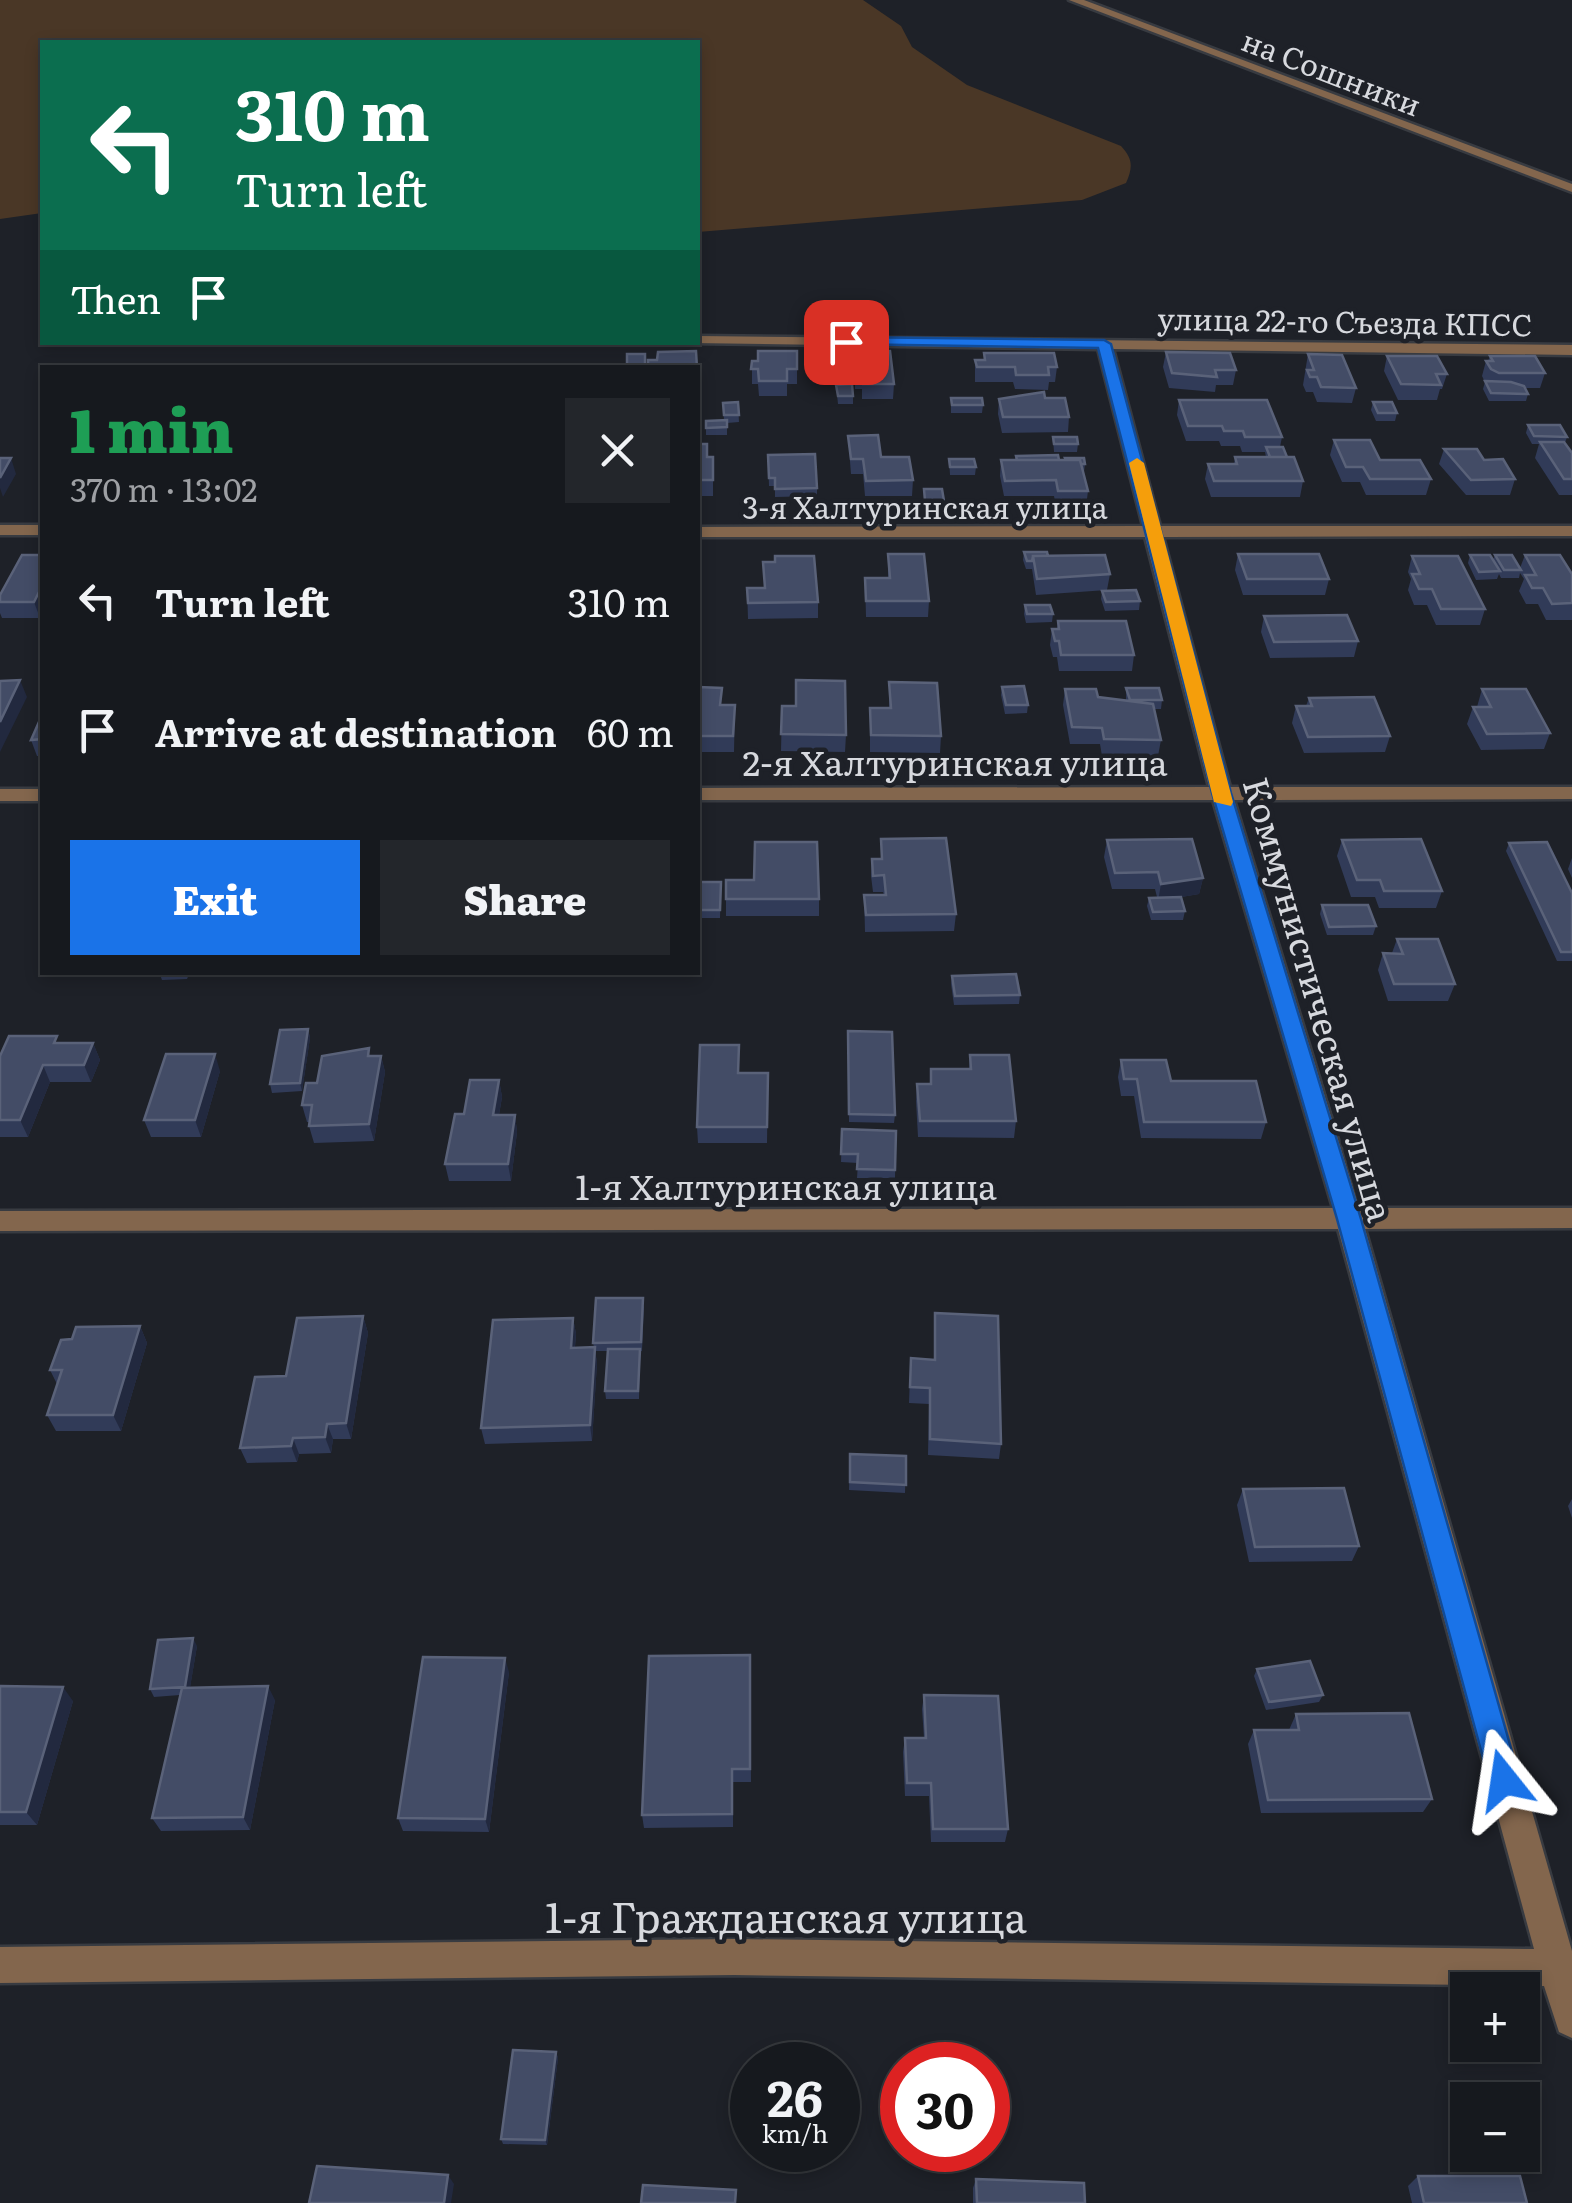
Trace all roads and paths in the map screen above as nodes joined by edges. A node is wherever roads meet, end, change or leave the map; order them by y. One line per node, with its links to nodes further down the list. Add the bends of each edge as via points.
1 (1074, 0): 2 (street, на Сошники)
2 (1572, 188)
3 (700, 340): 4 (street, улица 22-го Съезда КПСС)
4 (1104, 344): 5 (street, улица 22-го Съезда КПСС); 10 (street, Коммунистическая улица)
5 (1572, 350)
6 (0, 530): 7 (street)
7 (40, 530)
8 (1572, 531): 10 (street, 3-я Халтуринская улица)
9 (700, 532): 10 (street, 3-я Халтуринская улица)
10 (1156, 534): 12 (street, Коммунистическая улица)
11 (1572, 792): 12 (street, 2-я Халтуринская улица)
12 (1221, 793): 13 (street, 2-я Халтуринская улица); 17 (street, Коммунистическая улица)
13 (700, 794)
14 (0, 795): 15 (street)
15 (40, 795)
16 (1572, 1218): 17 (street, 1-я Халтуринская улица)
17 (1349, 1219): 18 (street, 1-я Халтуринская улица); 20 (street, Коммунистическая улица)
18 (0, 1221)
19 (0, 1965): 20 (street, 1-я Гражданская улица, via 734,1957)
20 (1564, 1968): 21 (street, Коммунистическая улица)
21 (1572, 2020)

